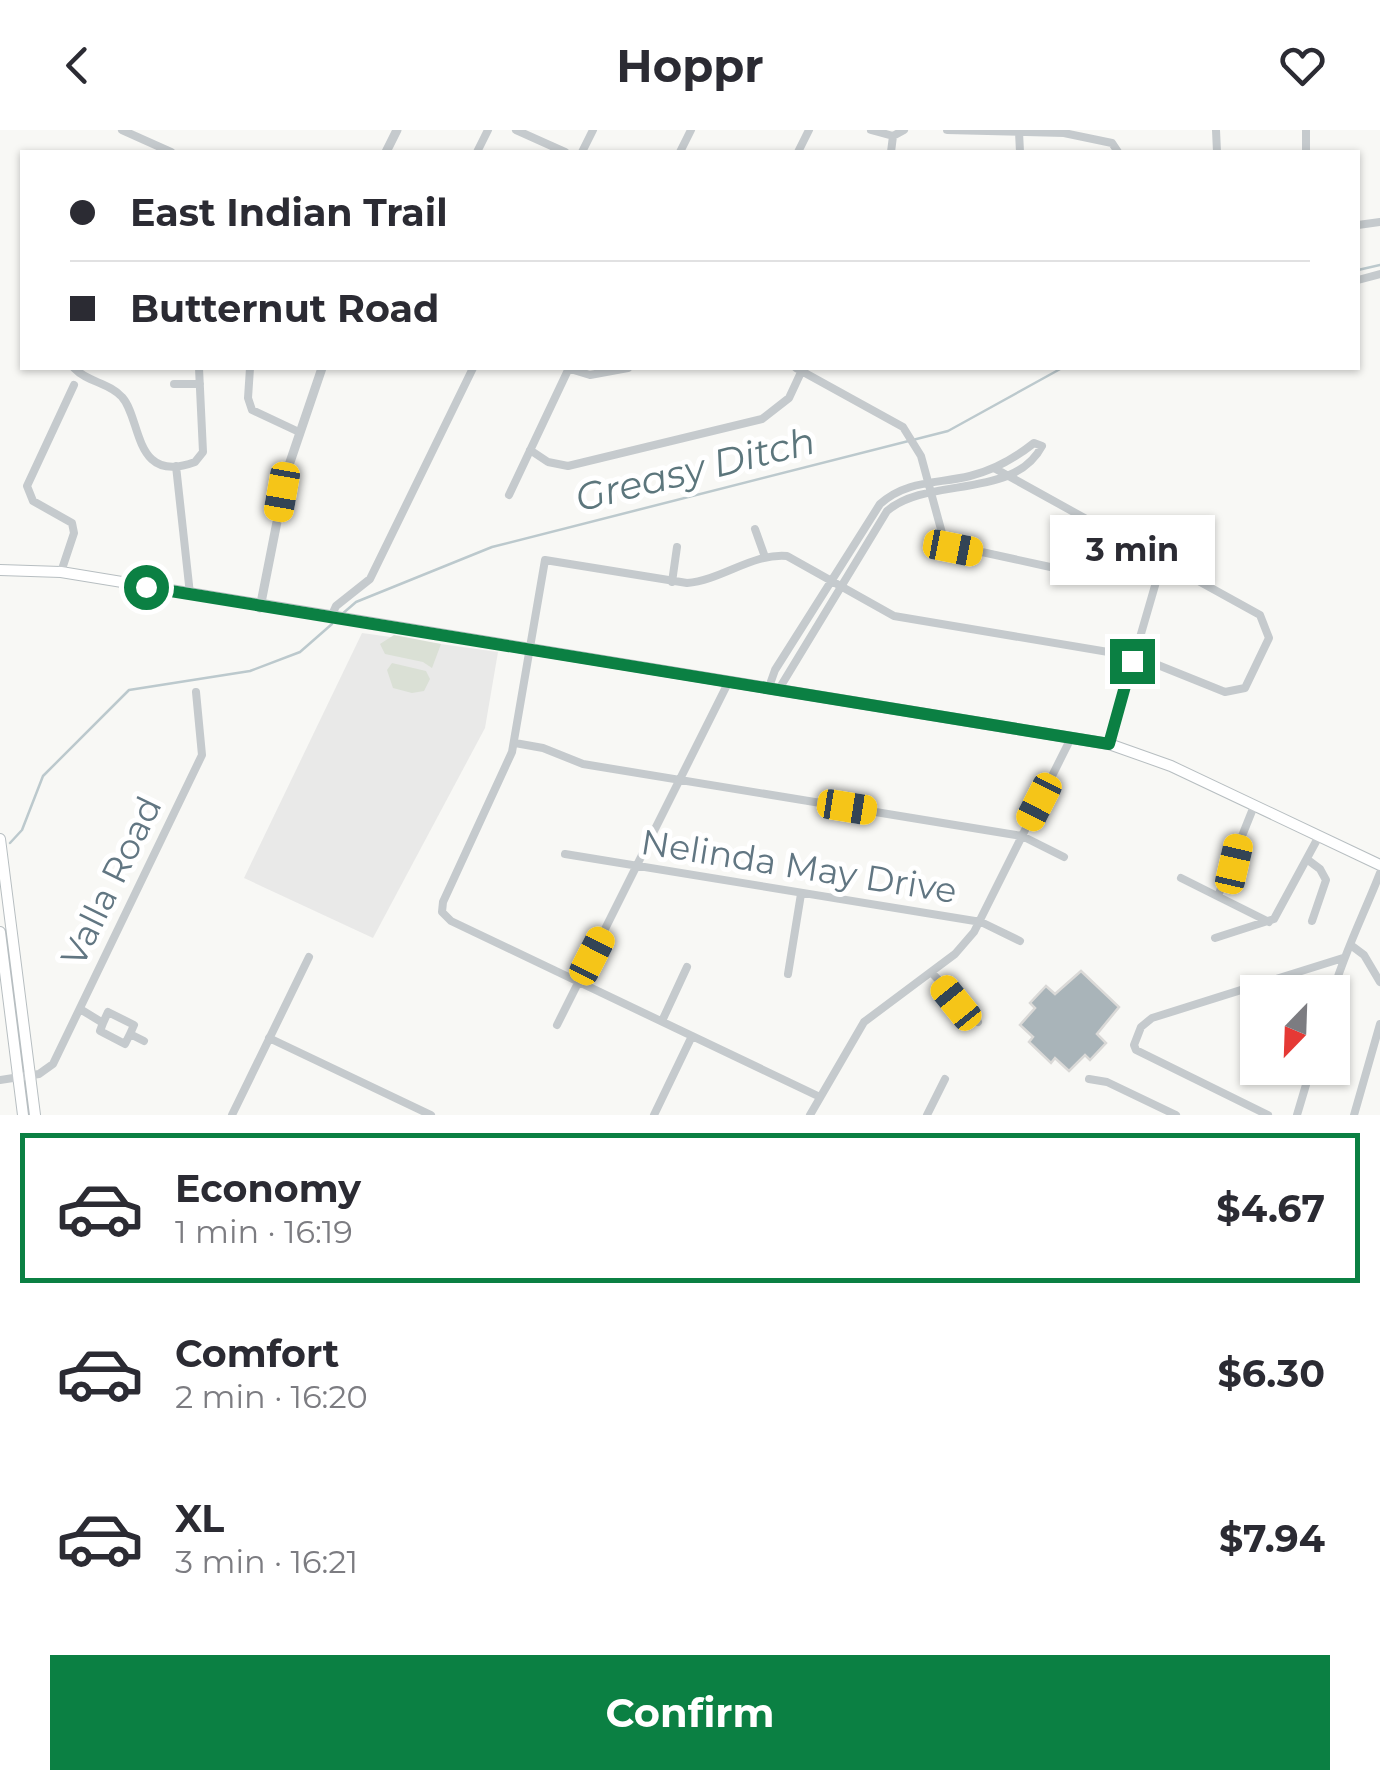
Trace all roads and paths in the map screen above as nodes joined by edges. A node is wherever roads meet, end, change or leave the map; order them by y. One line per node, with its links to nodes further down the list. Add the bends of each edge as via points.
1 (122, 130): 9 (street)
2 (516, 130): 10 (street)
3 (872, 130): 7 (street)
4 (904, 130): 7 (street)
5 (946, 130): 6 (street)
6 (1019, 132): 8 (street, via 1064,133)
7 (894, 136): 11 (street)
8 (1117, 149)
9 (167, 150)
10 (561, 150)
11 (890, 150)
12 (77, 370): 27 (street, via 122,396 141,447)
13 (199, 370): 23 (street)
14 (250, 370): 25 (street, via 252,410)
15 (321, 370): 25 (street)
16 (472, 370): 44 (street, via 370,579)
17 (567, 370): 26 (street)
18 (574, 370): 19 (street)
19 (617, 370)
20 (800, 370): 26 (street, via 785,404 754,421 568,466)
21 (802, 370): 30 (street, via 899,424 918,448)
22 (174, 384): 23 (street)
23 (200, 384): 27 (street, via 202,455)
24 (74, 385): 39 (street, via 28,486 33,501 72,522)
25 (299, 432): 43 (street)
26 (530, 450): 32 (street)
27 (176, 466): 42 (street)
28 (994, 468): 29 (street); 29 (street, via 1034,443 1042,446); 30 (street)
29 (1004, 474): 31 (street); 36 (street)
30 (928, 481): 31 (street); 41 (street, via 880,504)
31 (932, 491): 38 (street, via 945,544); 41 (street, via 888,511)
32 (509, 496)
33 (755, 529): 35 (street)
34 (678, 547): 40 (street)
35 (765, 557): 40 (street, via 711,580); 41 (street, via 792,558)
36 (1163, 558): 46 (street); 46 (street, via 1264,619 1268,638 1245,688 1225,692)
37 (0, 570): 39 (main road)
38 (1064, 570)
39 (61, 572): 42 (main road)
40 (672, 582): 45 (street, via 545,560)
41 (834, 584): 46 (street, via 878,610 914,621); 48 (street)
42 (190, 594): 43 (main road)
43 (260, 608): 44 (main road)
44 (330, 619): 45 (main road)
45 (530, 652): 47 (main road); 51 (street)
46 (1134, 656): 52 (street)
47 (729, 681): 48 (main road); 53 (street)
48 (774, 688): 50 (main road)
49 (196, 692): 82 (street, Valla Road, via 202,755)
50 (1071, 738): 52 (main road); 55 (street)
51 (515, 743): 53 (street, via 583,764); 80 (street, via 442,902 444,915)
52 (1109, 744): 54 (main road, via 1155,758)
53 (680, 780): 55 (street); 62 (street)
54 (1254, 806): 56 (main road); 66 (street)
55 (1022, 836): 59 (street); 67 (street)
56 (1318, 836): 60 (street); 61 (main road)
57 (0, 840): 92 (main road)
58 (565, 854): 62 (street, Nelinda May Drive)
59 (1064, 857)
60 (1308, 860): 68 (street); 69 (street, via 1320,869 1326,888)
61 (1380, 865)
62 (636, 867): 65 (street, Nelinda May Drive); 80 (street)
63 (1380, 874): 73 (street)
64 (1181, 878): 66 (street)
65 (801, 894): 67 (street, Nelinda May Drive); 78 (street)
66 (1218, 896): 68 (street)
67 (978, 922): 72 (street, Nelinda May Drive); 77 (street, via 965,944)
68 (1269, 922): 71 (street)
69 (1312, 922)
70 (0, 932): 92 (main road)
71 (1215, 938)
72 (1020, 942)
73 (1352, 946): 75 (street); 81 (street)
74 (309, 958): 90 (street)
75 (1343, 958): 79 (street); 106 (street, via 1147,1022 1134,1048)
76 (687, 967): 83 (street)
77 (930, 972): 84 (street); 97 (street, via 864,1022)
78 (788, 974)
79 (1338, 975)
80 (579, 982): 83 (street); 87 (street)
81 (1380, 982)
82 (80, 1009): 85 (street); 92 (street, Valla Road, via 53,1064)
83 (662, 1021): 89 (street)
84 (978, 1022)
85 (103, 1023): 88 (street, via 100,1032 125,1044); 88 (street, via 108,1012 134,1025)
86 (1380, 1024): 108 (street)
87 (557, 1025)
88 (130, 1034): 91 (street)
89 (692, 1036): 97 (street); 102 (street)
90 (268, 1038): 100 (street); 101 (street)
91 (144, 1041)
92 (24, 1077): 95 (street); 98 (main road); 99 (main road)
93 (1088, 1078): 105 (street)
94 (945, 1079): 104 (street)
95 (0, 1080)
96 (1306, 1085): 107 (street)
97 (820, 1097): 103 (street)
98 (24, 1115)
99 (35, 1115)
100 (232, 1115)
101 (431, 1115)
102 (654, 1115)
103 (810, 1115)
104 (927, 1115)
105 (1176, 1115)
106 (1268, 1115)
107 (1297, 1115)
108 (1354, 1115)

